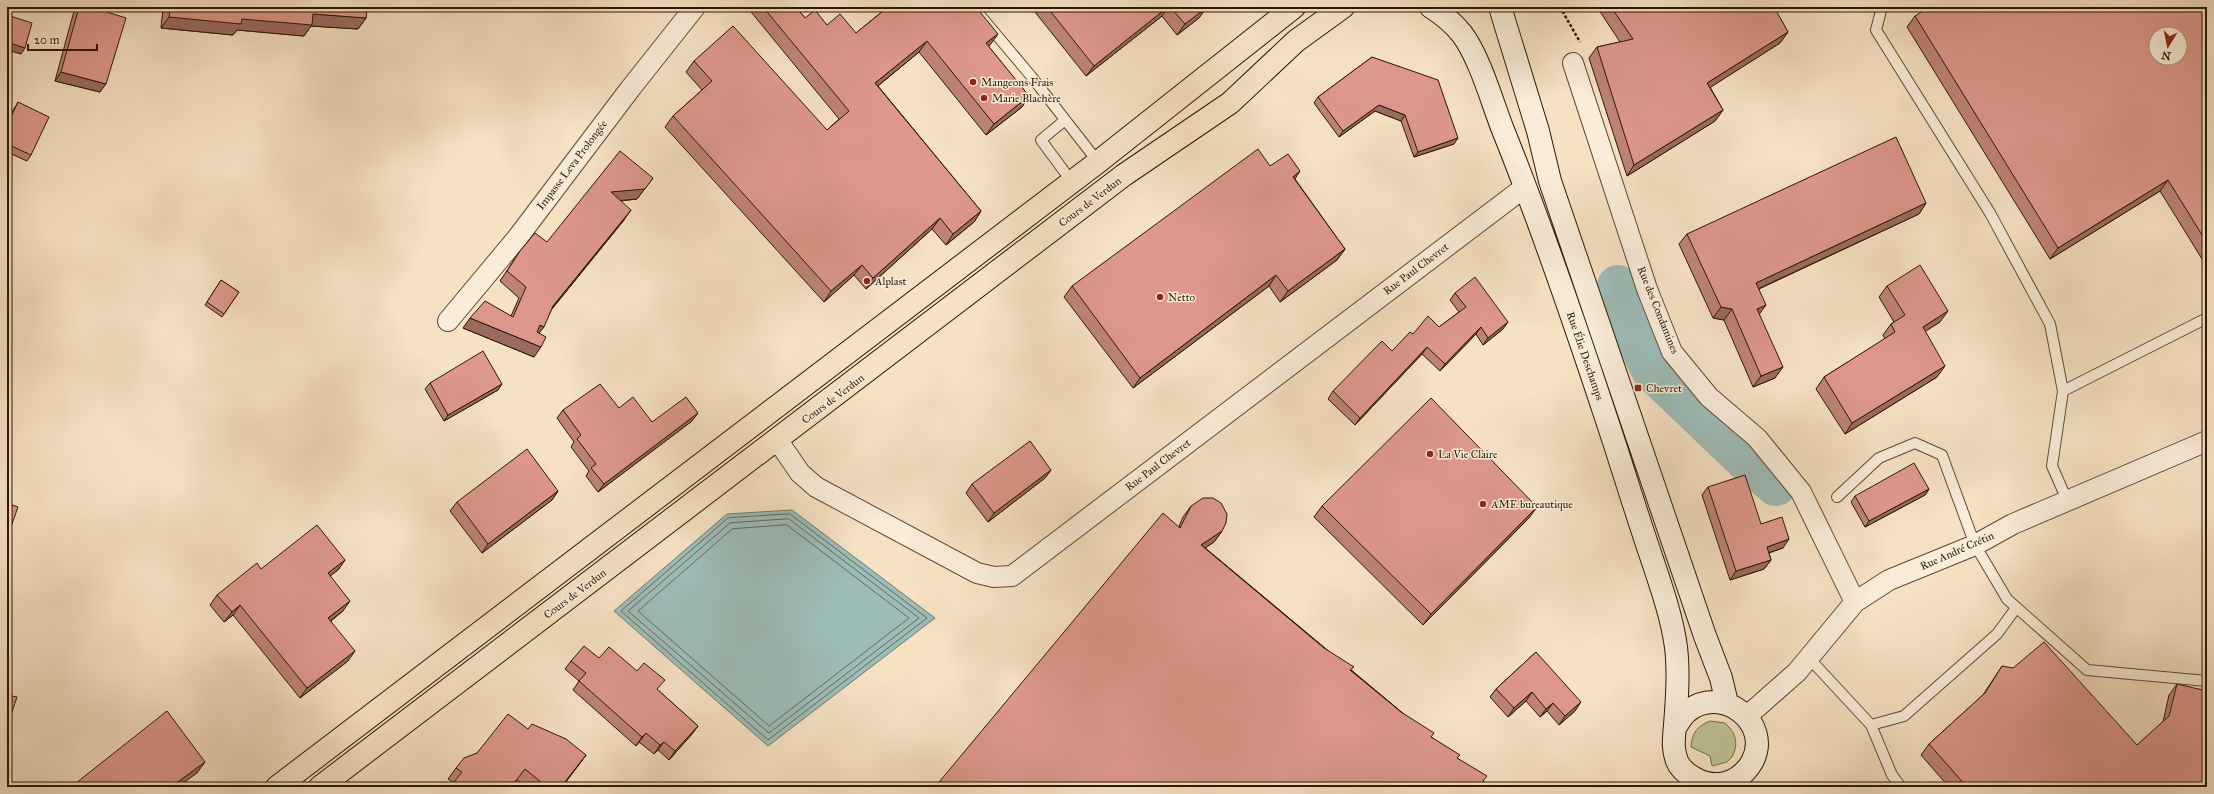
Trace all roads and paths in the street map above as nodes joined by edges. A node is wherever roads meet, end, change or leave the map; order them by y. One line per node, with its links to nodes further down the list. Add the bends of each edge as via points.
1 (696, 7): 15 (street, Impasse Leva Prolongée, via 630,89 518,237)
2 (973, 7): 10 (lane)
3 (1294, 7): 11 (main road)
4 (1343, 7): 17 (main road, Cours de Verdun, via 1296,41 1230,103 1124,175)
5 (1431, 7): 13 (main road, Rue Élie Deschamps, via 1463,35)
6 (1500, 7): 26 (main road, via 1550,181 1721,678)
7 (1560, 7): 9 (path, via 1581,43)
8 (1882, 7): 16 (lane, via 1876,30 1990,213 2050,324)
9 (1573, 63): 22 (street, Rue des Condamines, via 1648,289 1672,352 1709,398 1757,438 1801,492)
10 (1065, 120): 11 (lane); 12 (lane, via 1041,140)
11 (1098, 162): 12 (main road)
12 (1072, 182): 30 (main road)
13 (1526, 188): 17 (street, Rue Paul Chevret, via 1012,576 994,577 977,573 816,488 800,473); 29 (main road, Rue Élie Deschamps, via 1589,367 1664,596 1676,645 1678,669)
14 (2207, 318): 16 (lane)
15 (448, 321)
16 (2063, 391): 20 (lane, via 2052,466)
17 (778, 441): 35 (main road, Cours de Verdun)
18 (2207, 441): 20 (street, Rue André Crétin)
19 (1837, 497): 21 (lane, via 1879,458 1915,443 1942,455)
20 (2067, 500): 21 (street, Rue André Crétin)
21 (1974, 545): 22 (street, Rue André Crétin, via 1889,580); 23 (lane, via 2007,599)
22 (1855, 602): 24 (street, Rue André Crétin)
23 (2016, 608): 25 (lane, via 2088,670); 28 (lane, via 1997,634 1904,716)
24 (1808, 658): 27 (street, Rue André Crétin, via 1797,672); 28 (lane)
25 (2207, 681)
26 (1727, 703): 27 (main road, via 1743,712); 29 (main road, via 1713,701 1698,705 1685,713)
27 (1746, 717): 32 (main road, via 1755,733 1756,748 1752,761 1741,776)
28 (1871, 725): 36 (lane, via 1892,775)
29 (1675, 728): 31 (main road, via 1672,742 1677,763)
30 (346, 735): 33 (main road); 34 (main road, via 314,772)
31 (1692, 783): 32 (main road)
32 (1730, 785)
33 (277, 787)
34 (296, 787)
35 (320, 787)
36 (1901, 787)

